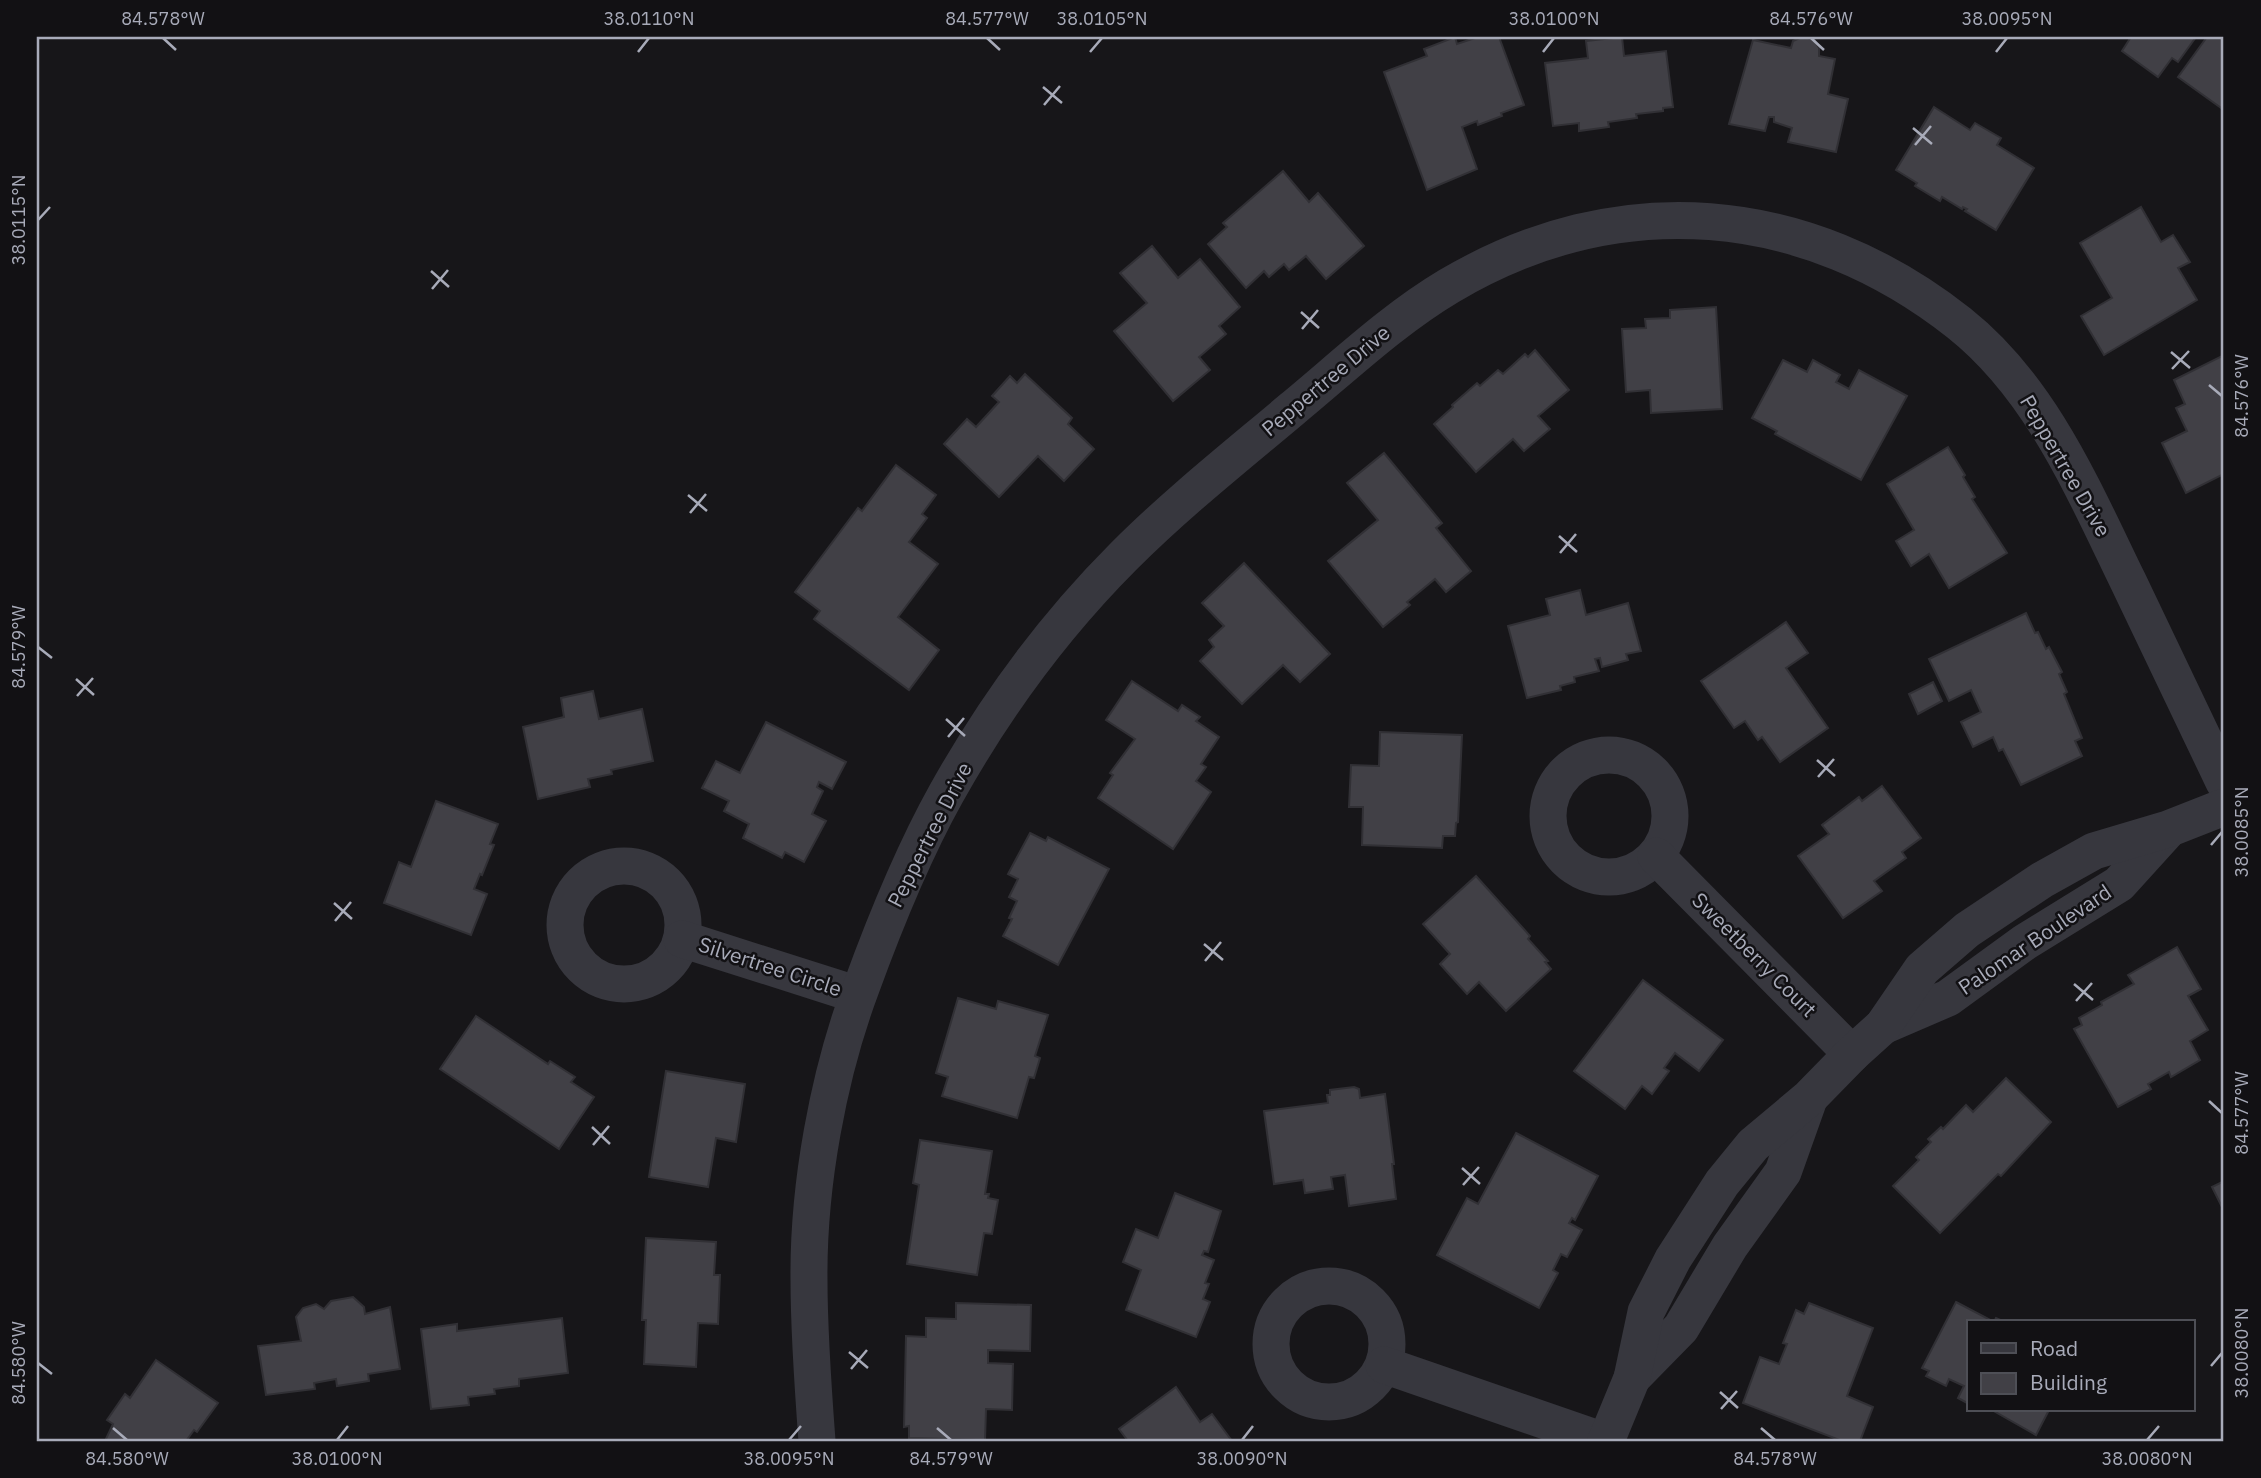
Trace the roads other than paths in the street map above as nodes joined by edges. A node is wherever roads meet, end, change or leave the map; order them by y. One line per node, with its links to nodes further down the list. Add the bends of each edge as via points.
1 (2224, 782): 5 (street, Peppertree Drive, via 2087,495 2045,421 2010,372 1965,328 1914,290 1854,258 1799,237 1744,224 1684,220 1616,225 1562,237 1499,259 1445,289 1398,321 1188,495 1121,559 1052,637 1002,704 945,796 899,892)
2 (2224, 807): 6 (street, Palomar Boulevard, via 2168,830 2119,884 2025,942 1948,998 1883,1026)
3 (1656, 856): 6 (street, Sweetberry Court)
4 (682, 939): 5 (street, Silvertree Circle)
5 (858, 995): 8 (street, Peppertree Drive, via 832,1086 815,1178 808,1274)
6 (1852, 1054): 9 (street, Palomar Boulevard, via 1809,1098 1783,1172 1730,1246 1681,1328 1632,1378)
7 (1384, 1365): 9 (street)
8 (817, 1441)
9 (1605, 1441)

